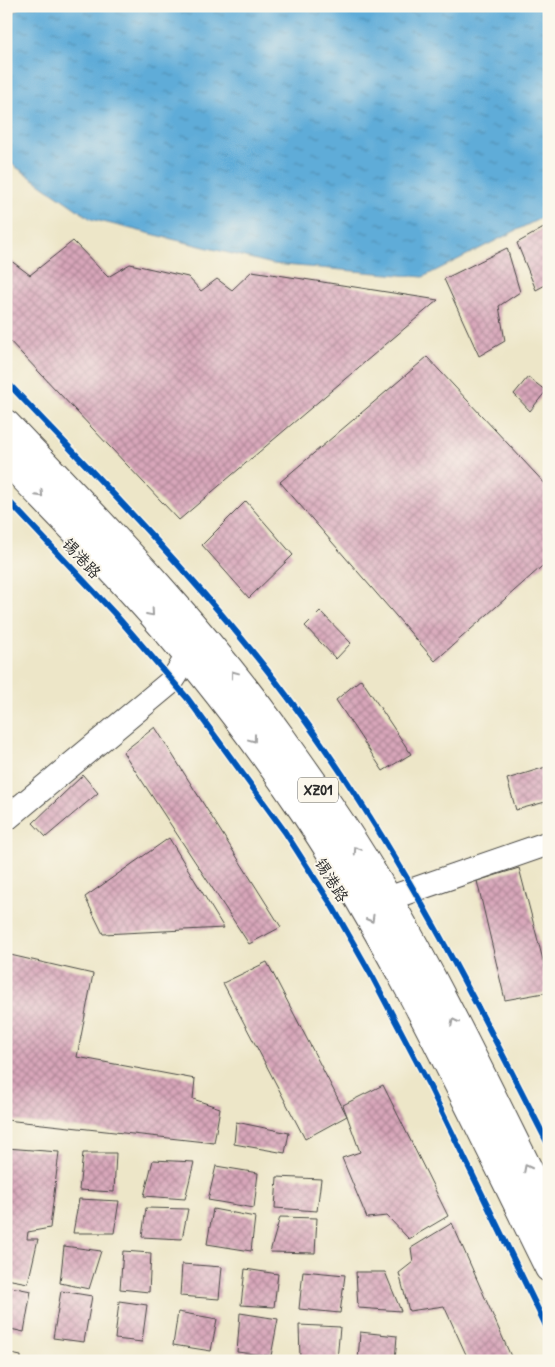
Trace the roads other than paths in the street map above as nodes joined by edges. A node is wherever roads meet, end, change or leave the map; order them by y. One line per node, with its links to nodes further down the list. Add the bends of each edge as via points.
1 (6, 424): 6 (main road, XZ01, one-way to 1, via 327,803 228,666 152,578)
2 (6, 459): 3 (main road, 锡港路 / XZ01, one-way to 3, via 135,594)
3 (188, 656): 4 (street, via 172,681); 8 (main road, 锡港路 / XZ01, one-way to 8, via 261,749 354,889 398,965)
4 (6, 819)
5 (549, 843): 6 (street)
6 (387, 899): 7 (main road, XZ01, one-way to 6, via 423,962)
7 (549, 1211)
8 (549, 1268)

